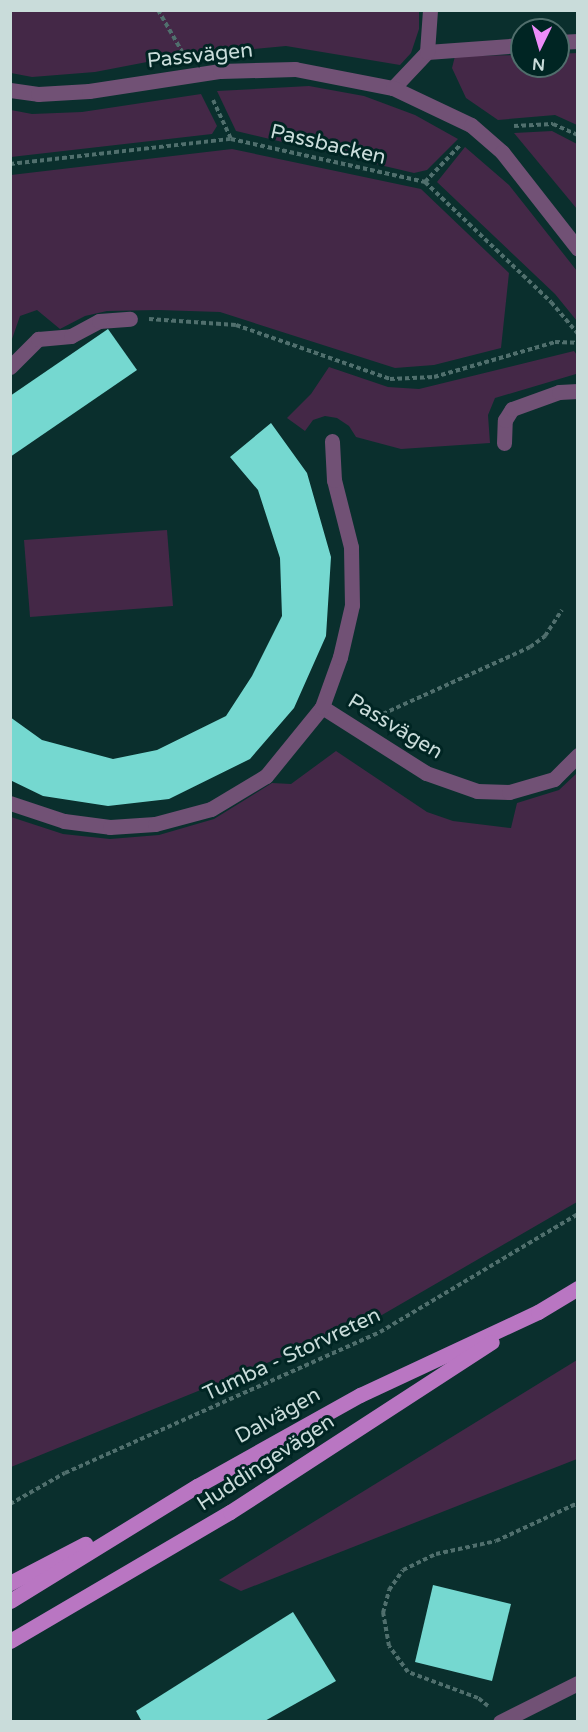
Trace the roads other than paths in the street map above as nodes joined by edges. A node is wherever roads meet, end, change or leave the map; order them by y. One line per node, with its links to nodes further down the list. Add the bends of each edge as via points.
1 (430, 10): 3 (street)
2 (510, 46): 3 (street)
3 (427, 52): 4 (street)
4 (393, 88): 5 (street, Passvägen, via 295,69 220,71 89,92 38,94); 6 (street, Passvägen, via 471,125 502,152)
5 (10, 90)
6 (578, 249)
7 (130, 319): 8 (street, via 99,321 71,336 38,339)
8 (10, 368)
9 (578, 391): 11 (street, via 559,392 512,409 505,420)
10 (332, 441): 12 (street, Passvägen, via 334,480 351,547 352,605 340,657)
11 (504, 443)
12 (322, 706): 13 (street, Passvägen, via 426,774 477,790 509,792 554,779); 14 (street, Passvägen, via 266,776 211,809 155,824 110,827 64,821)
13 (578, 755)
14 (10, 803)
15 (578, 1288): 16 (main road, Dalvägen)
16 (538, 1312): 17 (main road, Dalvägen, via 360,1395); 20 (main road, Huddingevägen, via 230,1512)
17 (197, 1486): 18 (main road); 19 (main road, Dalvägen)
18 (10, 1583)
19 (10, 1601)
20 (10, 1641)
21 (578, 1683): 22 (street)
22 (502, 1720)

